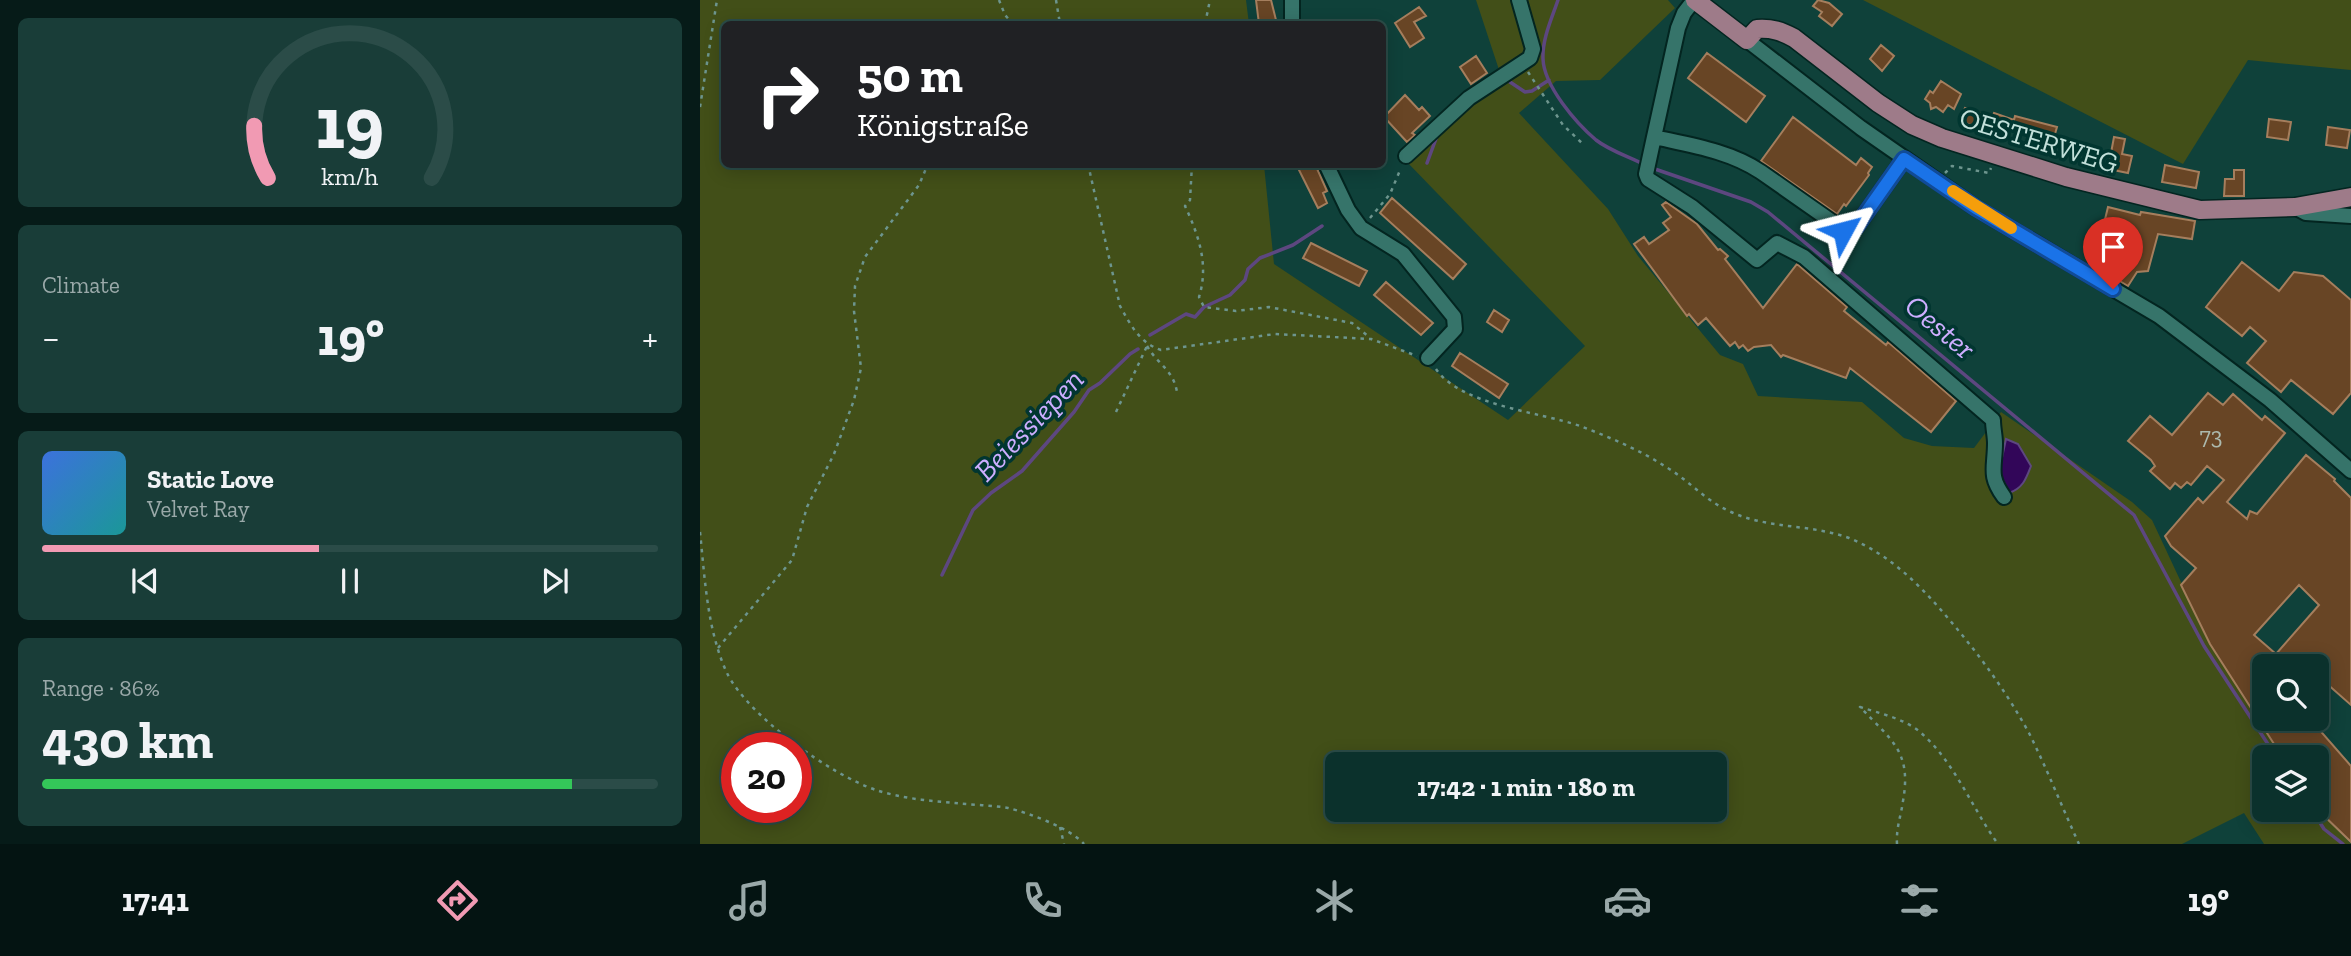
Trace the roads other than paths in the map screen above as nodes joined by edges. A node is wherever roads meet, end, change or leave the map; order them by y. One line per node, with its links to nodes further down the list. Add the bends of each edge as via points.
1 (1292, 0): 4 (street)
2 (1519, 0): 7 (street, via 1533,49 1530,58 1469,98)
3 (1695, 0): 5 (main road); 6 (street, via 1678,28)
4 (1292, 21)
5 (1747, 40): 8 (street); 11 (main road, OESTERWEG, via 1757,29 1778,30 1912,125 2066,177 2200,210)
6 (1654, 137): 8 (street, via 1750,164 1848,233); 15 (street, via 1648,179 1692,207 1757,260 1777,243 1804,257 1993,420 1992,468)
7 (1406, 156)
8 (1904, 159): 14 (street, via 1976,208 2159,316 2270,400)
9 (1328, 168): 13 (street, via 1361,228 1403,254 1454,317 1455,329)
10 (2351, 197): 11 (main road, OESTERWEG)
11 (2295, 207): 12 (street, via 2306,213)
12 (2351, 216)
13 (1428, 358)
14 (2351, 471)
15 (2004, 497)

